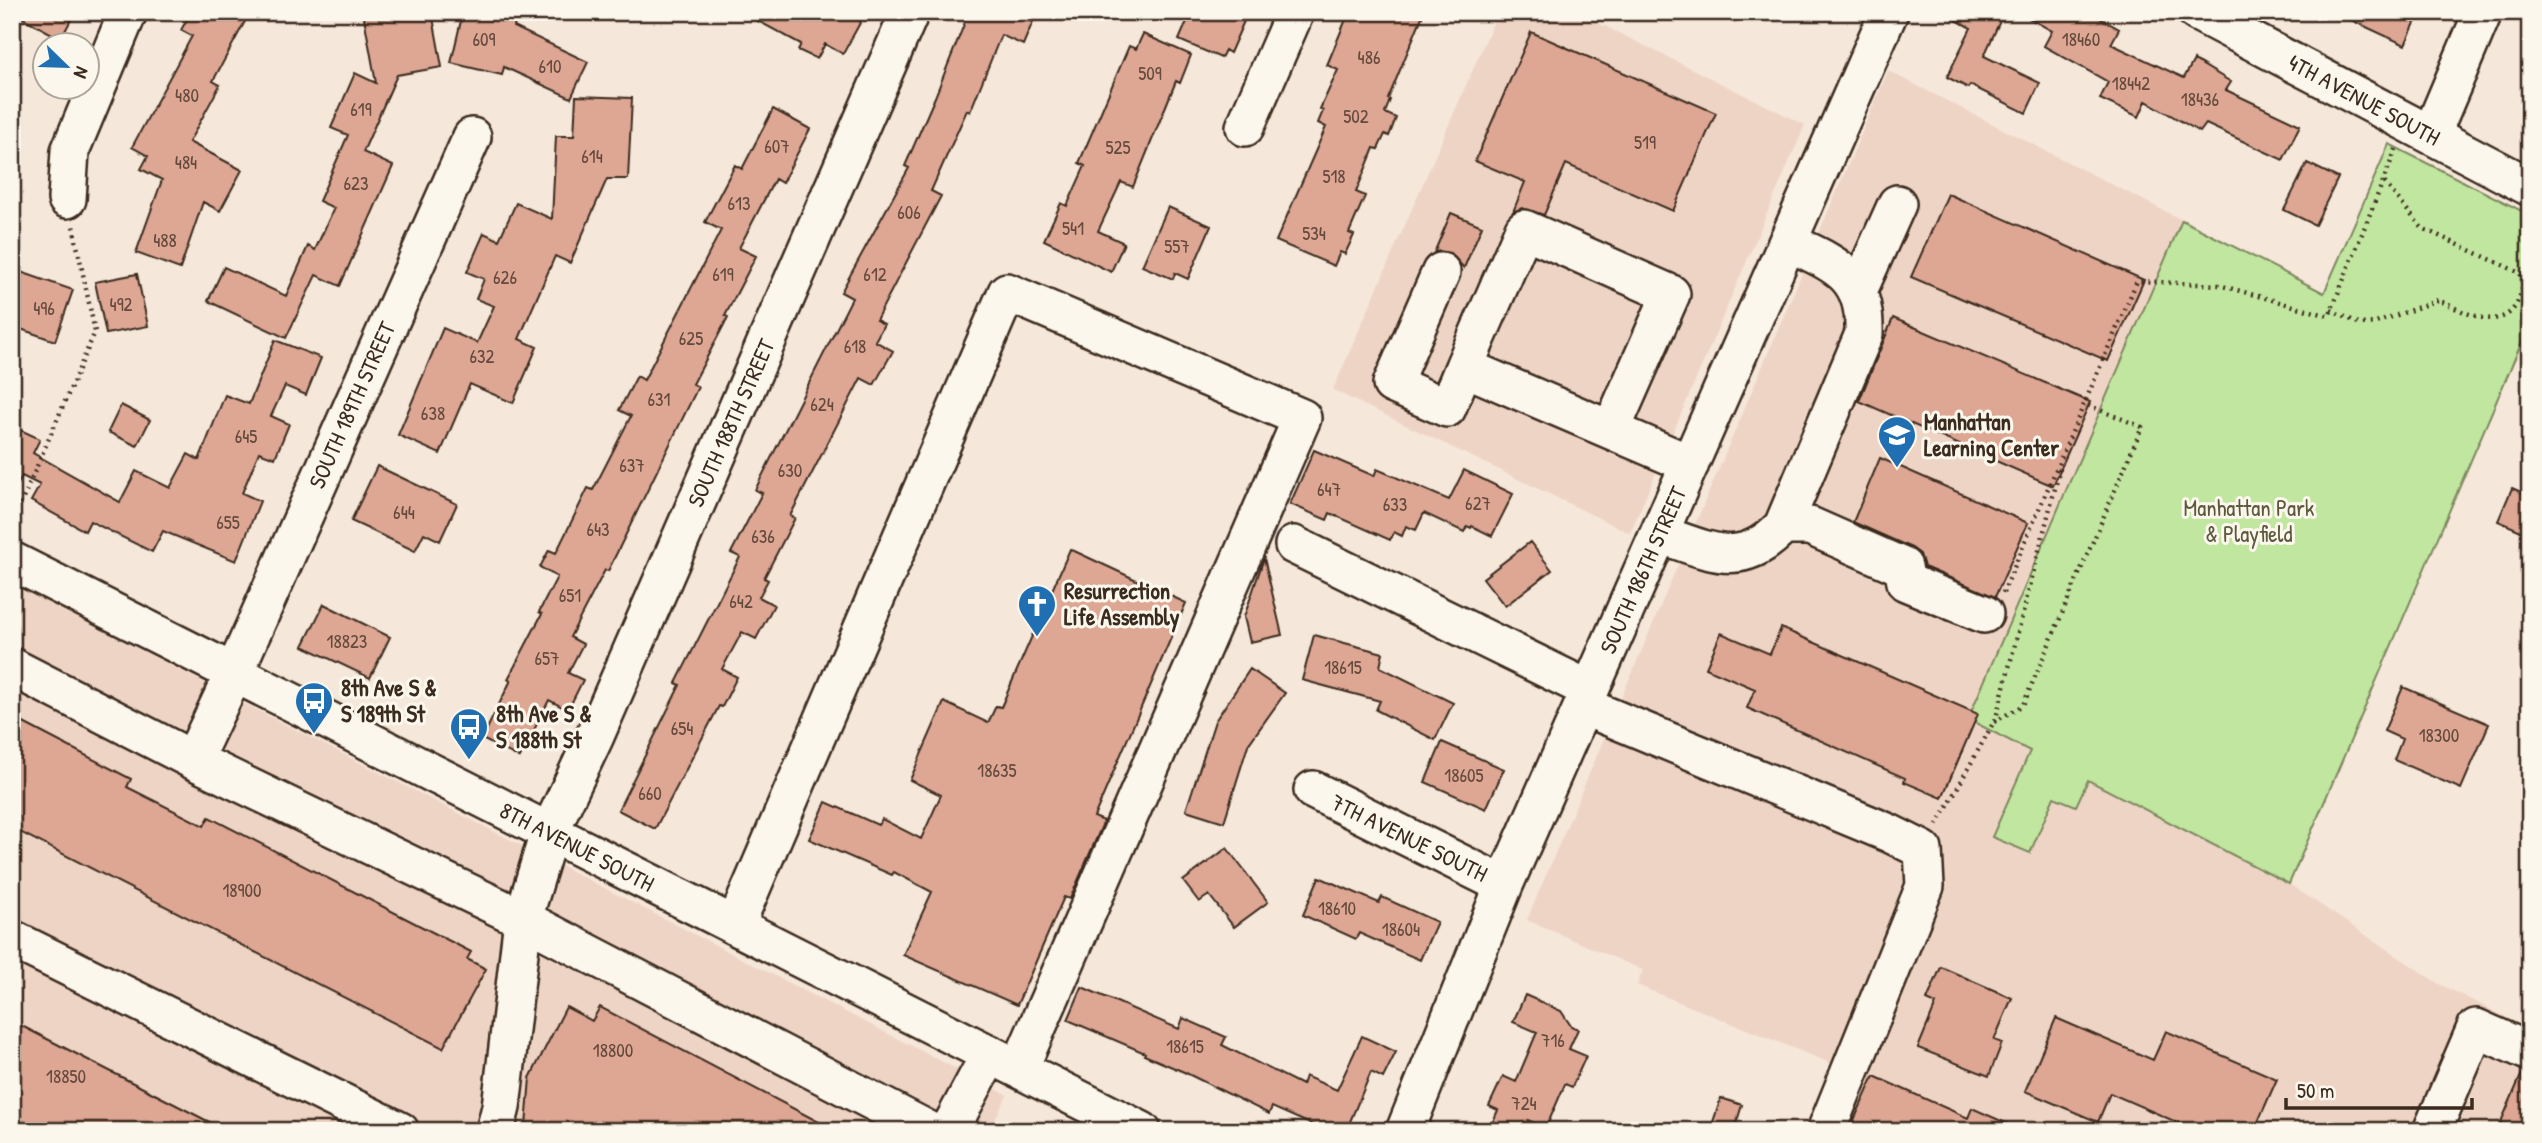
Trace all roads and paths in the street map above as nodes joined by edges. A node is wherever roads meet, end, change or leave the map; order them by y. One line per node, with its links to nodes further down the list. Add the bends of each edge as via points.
1 (128, 12): 12 (street, via 70,151)
2 (910, 12): 35 (street, SOUTH 188TH STREET)
3 (1295, 12): 7 (street)
4 (1889, 12): 14 (street, SOUTH 186TH STREET)
5 (2197, 12): 8 (street, 4TH AVENUE SOUTH)
6 (2483, 12): 8 (street)
7 (1245, 127)
8 (2419, 129): 10 (path); 11 (street, 4TH AVENUE SOUTH)
9 (472, 137): 30 (street, SOUTH 189TH STREET)
10 (2383, 182): 17 (path); 17 (path, via 2422,228 2519,273 2522,280 2516,305 2506,314 2484,320 2438,300 2376,323 2360,324)
11 (2530, 187)
12 (67, 199): 23 (path, via 95,332)
13 (1897, 204): 16 (street)
14 (1788, 242): 16 (street, via 1845,273); 22 (street, SOUTH 186TH STREET)
15 (1441, 272): 18 (street, via 1392,384 1447,408)
16 (1858, 291): 24 (street, via 1865,312 1864,334)
17 (2331, 310): 19 (path, via 2329,316 2316,314 2219,285 2137,281)
18 (1464, 367): 20 (street); 20 (street, via 1524,229 1671,294)
19 (2085, 404): 21 (path); 32 (path, via 2143,427 2023,705)
20 (1611, 430): 22 (street)
21 (2065, 449): 28 (path, via 1996,610); 32 (path)
22 (1690, 464): 25 (street, SOUTH 186TH STREET)
23 (12, 524)
24 (1783, 526): 25 (street, via 1768,542 1728,555); 28 (street, via 1810,526 1902,567 1906,582)
25 (1659, 534): 31 (street, SOUTH 186TH STREET)
26 (1294, 545): 31 (street)
27 (12, 561): 30 (street, 8TH AVENUE SOUTH)
28 (1984, 614)
29 (12, 667): 33 (street)
30 (234, 673): 33 (street, SOUTH 189TH STREET); 35 (street, 8TH AVENUE SOUTH)
31 (1587, 698): 36 (street); 37 (street, SOUTH 186TH STREET)
32 (1994, 723): 36 (path)
33 (193, 760): 38 (street)
34 (1313, 790): 37 (street, 7TH AVENUE SOUTH)
35 (549, 833): 38 (street, SOUTH 188TH STREET); 39 (street, 8TH AVENUE SOUTH)
36 (1923, 850): 49 (street, via 1925,886)
37 (1504, 885): 48 (street, SOUTH 186TH STREET)
38 (523, 919): 44 (street, SOUTH 188TH STREET); 45 (street)
39 (735, 926): 42 (street, 8TH AVENUE SOUTH); 42 (street, via 1007,292 1301,418)
40 (12, 939): 43 (street)
41 (2530, 1052): 50 (street, via 2476,1028)
42 (1005, 1062): 46 (street); 47 (street, 8TH AVENUE SOUTH)
43 (400, 1131)
44 (495, 1131)
45 (930, 1131)
46 (949, 1131)
47 (1142, 1131)
48 (1405, 1131)
49 (1826, 1131)
50 (2432, 1131)

